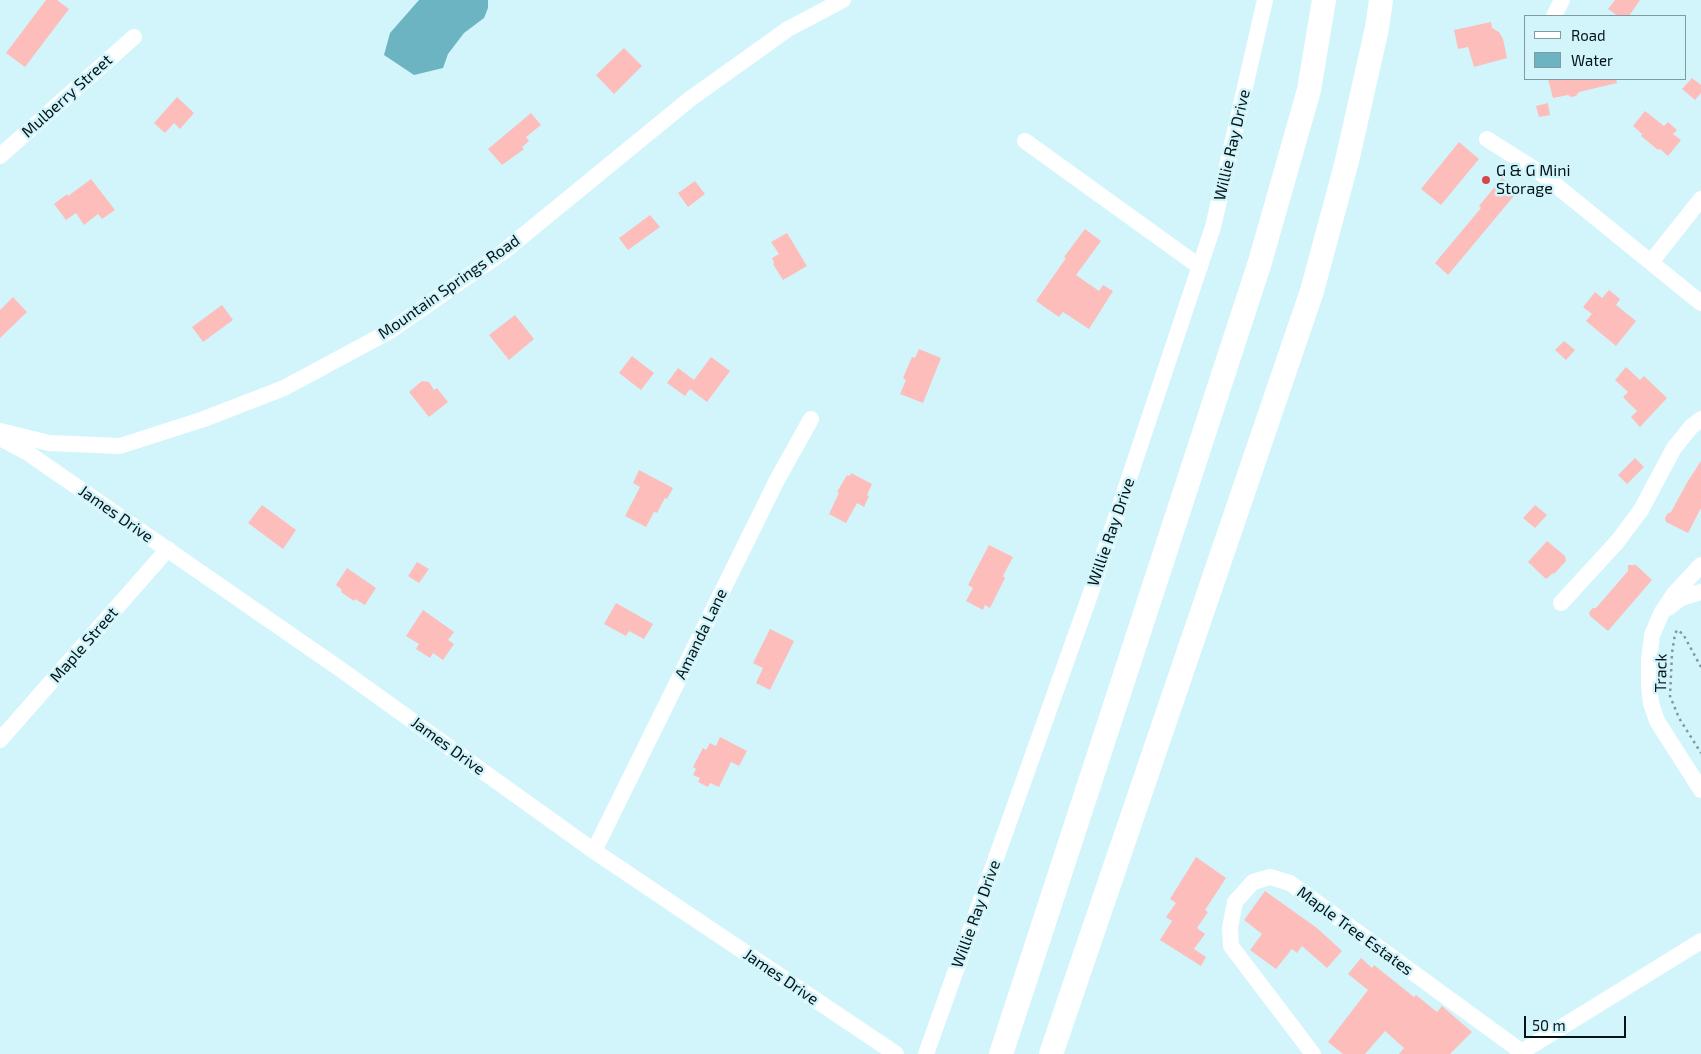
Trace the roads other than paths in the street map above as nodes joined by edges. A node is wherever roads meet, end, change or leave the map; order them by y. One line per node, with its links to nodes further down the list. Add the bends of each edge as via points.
1 (843, 0): 17 (street, Mountain Springs Road, via 788,29 690,98 503,252 398,326 284,388 204,419 120,446 49,443)
2 (1265, 0): 13 (street, Willie Ray Drive, via 1213,227)
3 (1324, 0): 31 (highway, via 1309,90 1260,262)
4 (1381, 0): 32 (highway, via 1347,161 1312,291)
5 (1562, 0): 6 (street)
6 (1554, 15)
7 (134, 37): 10 (street, Mulberry Street)
8 (1487, 139): 12 (street, via 1542,174)
9 (1025, 141): 13 (street)
10 (0, 156)
11 (1701, 199): 12 (street)
12 (1650, 262): 14 (street)
13 (1200, 267): 30 (street, Willie Ray Drive, via 1090,595)
14 (1701, 303)
15 (811, 419): 26 (street, Amanda Lane, via 776,480)
16 (1701, 419): 22 (street, via 1674,448 1641,510 1617,542)
17 (0, 431)
18 (0, 438): 19 (street, James Drive, via 28,453)
19 (168, 550): 24 (street, Maple Street); 26 (street, James Drive)
20 (1701, 565): 23 (street)
21 (1701, 592): 23 (street, via 1681,598)
22 (1561, 603)
23 (1662, 612): 25 (street, via 1652,635 1650,651 1651,703 1664,734)
24 (0, 740)
25 (1701, 790)
26 (594, 851): 29 (street, James Drive)
27 (1701, 941): 28 (street)
28 (1520, 1053): 33 (street, Maple Tree Estates, via 1290,883 1270,877 1253,882 1236,902 1230,928 1232,946)
29 (896, 1054)
30 (926, 1054)
31 (1001, 1054)
32 (1051, 1054)
33 (1312, 1054)

